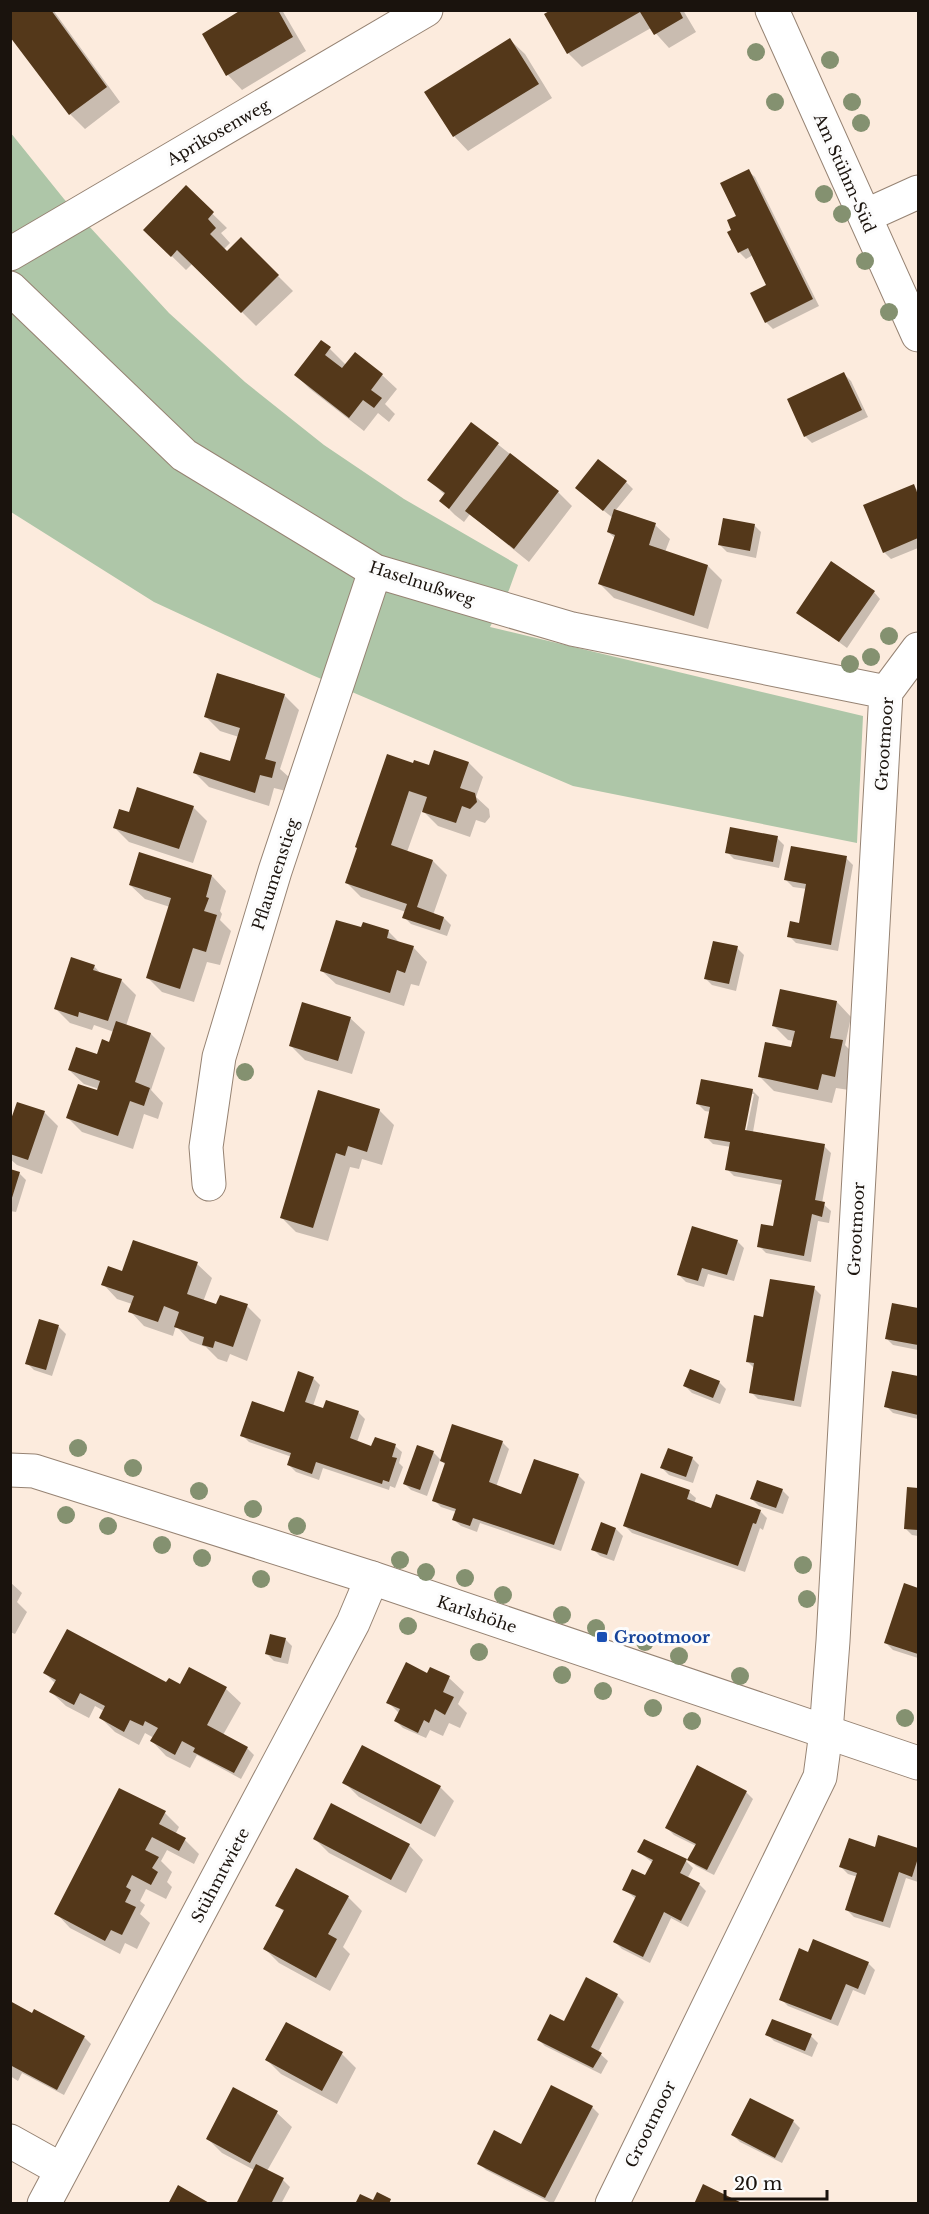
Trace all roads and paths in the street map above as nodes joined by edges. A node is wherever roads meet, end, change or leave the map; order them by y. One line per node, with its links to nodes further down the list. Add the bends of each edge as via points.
1 (426, 10): 5 (street, Aprikosenweg)
2 (772, 10): 4 (street, Am Stühm-Süd)
3 (918, 192): 4 (street)
4 (865, 216): 7 (street, Am Stühm-Süd)
5 (10, 254)
6 (10, 288): 8 (street, Haselnußweg, via 184,455)
7 (918, 335)
8 (375, 571): 10 (street, Haselnußweg, via 572,629); 11 (street, Pflaumenstieg, via 275,871 219,1057 206,1148)
9 (918, 649): 10 (street, Grootmoor)
10 (886, 692): 14 (street, Grootmoor)
11 (209, 1184)
12 (18, 1466): 13 (street, Karlshöhe)
13 (372, 1578): 14 (street, Karlshöhe); 17 (street, Stühmtwiete, via 353,1623)
14 (826, 1732): 15 (street, Karlshöhe); 19 (street, Grootmoor, via 820,1778)
15 (918, 1763)
16 (10, 2141): 17 (street)
17 (62, 2170): 18 (street, Stühmtwiete)
18 (44, 2204)
19 (612, 2204)

